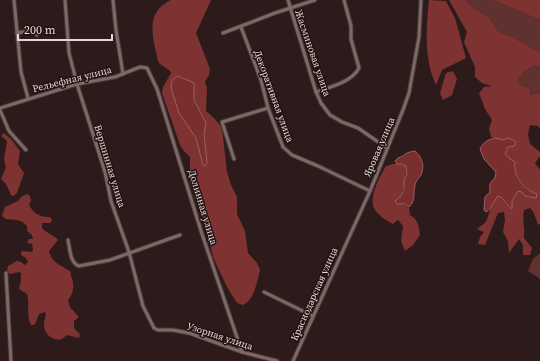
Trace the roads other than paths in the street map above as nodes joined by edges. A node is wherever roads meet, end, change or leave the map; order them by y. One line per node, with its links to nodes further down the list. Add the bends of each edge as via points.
1 (14, 0): 10 (street)
2 (65, 0): 15 (street, Вершинная улица, via 69,53)
3 (113, 0): 14 (street)
4 (288, 0): 8 (street, Жасминовая улица)
5 (315, 0): 8 (street)
6 (344, 0): 16 (street, via 359,68 357,72 336,85)
7 (421, 0): 20 (street, Яровая улица, via 414,65 405,105)
8 (290, 8): 9 (street); 16 (street, Жасминовая улица)
9 (240, 27): 11 (street); 18 (street, Декоративная улица, via 261,80)
10 (17, 33): 12 (street, via 36,30); 17 (street, via 20,72)
11 (223, 33)
12 (37, 35)
13 (147, 68): 14 (street, Рельефная улица, via 140,67); 32 (street, Долинная улица, via 157,89)
14 (123, 74): 15 (street, Рельефная улица)
15 (77, 84): 17 (street, Рельефная улица); 27 (street, Вершинная улица, via 105,172 111,201)
16 (316, 92): 20 (street, Жасминовая улица, via 330,115 358,128)
17 (28, 98): 19 (street, Рельефная улица)
18 (268, 108): 22 (street, via 222,122); 23 (street, Декоративная улица, via 282,145 287,151)
19 (0, 109): 21 (street, via 9,131)
20 (388, 148): 23 (street, Яровая улица)
21 (26, 150)
22 (234, 159)
23 (370, 191): 24 (street, Яровая улица)
24 (351, 233): 30 (street, Краснодарская улица)
25 (180, 235): 27 (street)
26 (68, 240): 27 (street, via 72,261 77,266 104,261)
27 (129, 252): 31 (street, Вершинная улица, via 143,306 154,328)
28 (6, 273): 33 (street)
29 (264, 292): 30 (street)
30 (314, 316): 35 (street, Краснодарская улица)
31 (158, 330): 32 (street, Узорная улица, via 188,333)
32 (242, 352): 34 (street, Узорная улица)
33 (11, 361)
34 (277, 361)
35 (292, 361)

